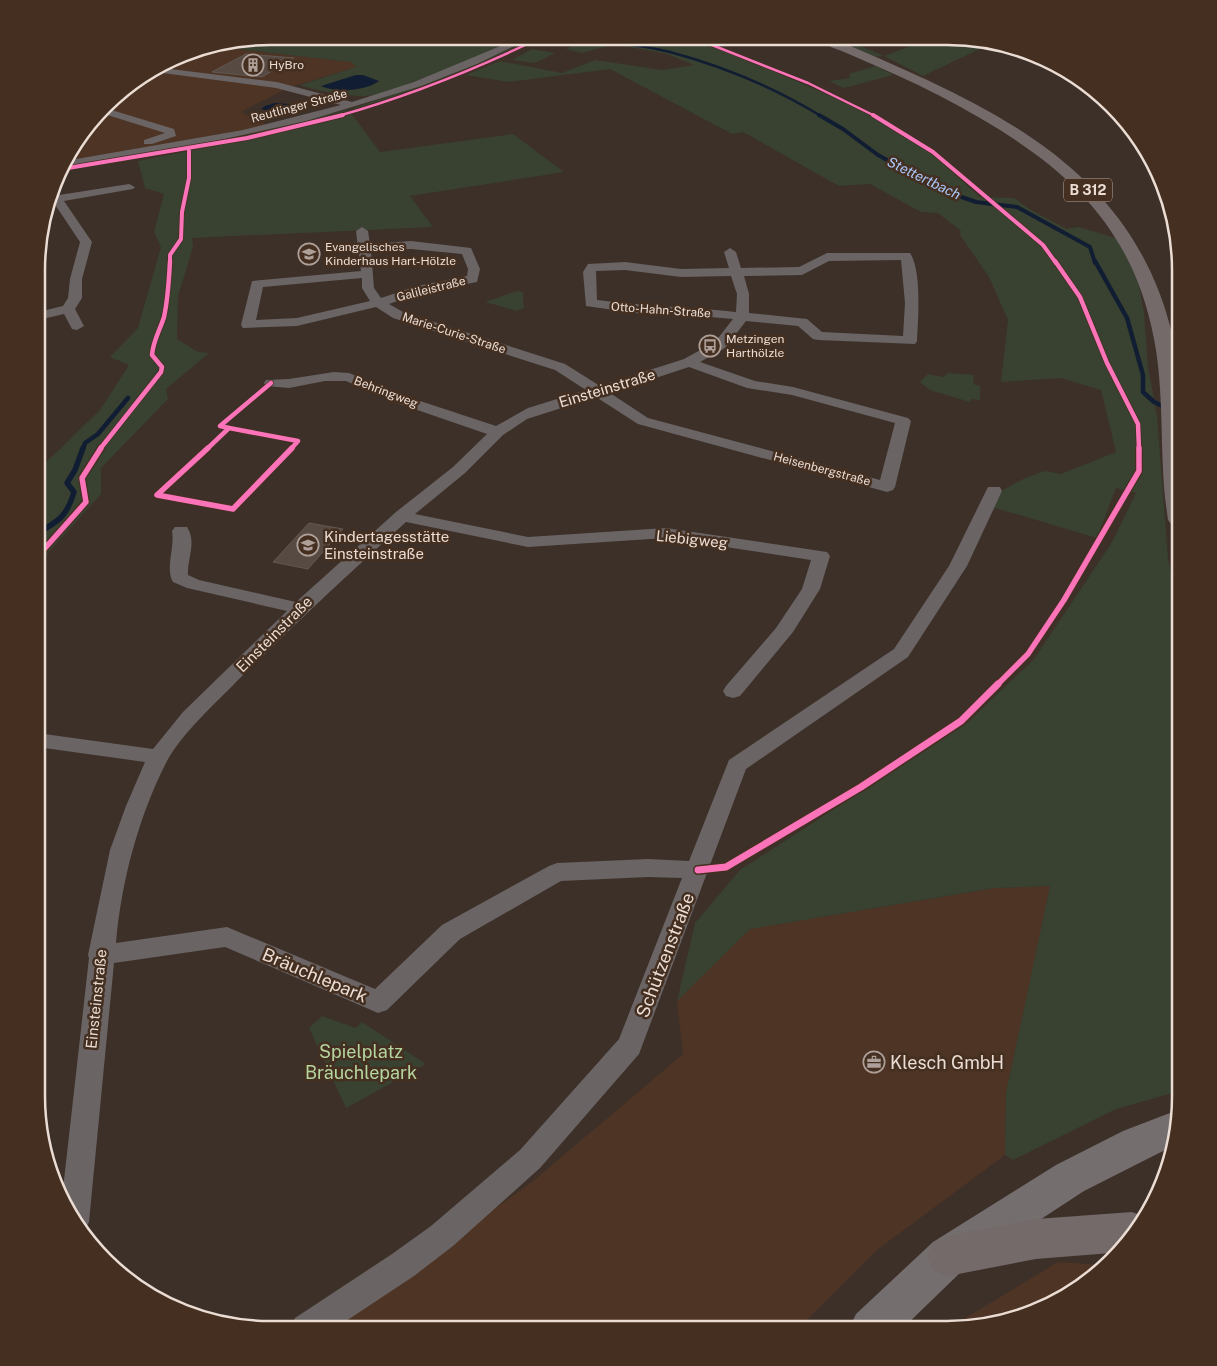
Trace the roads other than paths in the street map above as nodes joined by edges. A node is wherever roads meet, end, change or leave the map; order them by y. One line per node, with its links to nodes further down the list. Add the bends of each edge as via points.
1 (511, 45): 6 (street, Reutlinger Straße, via 463,67)
2 (834, 45): 4 (highway, B 312)
3 (840, 45): 4 (highway, B 312)
4 (856, 52): 28 (highway, B 312, via 946,92 1007,125 1075,177 1105,208 1144,270 1164,339)
5 (166, 71): 7 (street, via 277,85)
6 (388, 94): 7 (street); 8 (street, Reutlinger Straße)
7 (330, 99): 8 (street)
8 (350, 106): 11 (street, Reutlinger Straße, via 304,120 208,141)
9 (110, 112): 10 (street, via 170,132 171,136)
10 (79, 152)
11 (73, 163)
12 (128, 187): 13 (street)
13 (57, 200)
14 (56, 202): 21 (street, via 86,242 76,279 75,298)
15 (362, 231): 16 (street)
16 (366, 248): 19 (street); 20 (street, Galileistraße, via 411,245 460,250 467,252 474,269 473,279 417,290)
17 (730, 252): 18 (street)
18 (736, 272): 23 (street, via 744,300); 23 (street, Otto-Hahn-Straße, via 681,273 625,266 592,267 589,272 591,303 642,310); 23 (street, Otto-Hahn-Straße, via 802,271 827,257 906,256 908,261 912,303 910,341 818,336 802,322)
19 (368, 274): 20 (street, via 368,288); 20 (street, via 257,284 248,325 297,322)
20 (378, 303): 27 (street, Marie-Curie-Straße, via 398,315 560,367)
21 (68, 309): 22 (street); 24 (street)
22 (45, 314)
23 (741, 316): 25 (street, Einsteinstraße, via 731,334 720,344)
24 (77, 326)
25 (689, 362): 27 (street, Einsteinstraße); 27 (street, Heisenbergstraße, via 725,378 793,391 903,421 887,487 643,421)
26 (271, 383): 29 (street, Behringweg, via 284,385 344,376)
27 (599, 391): 29 (street, Einsteinstraße, via 533,411)
28 (1172, 428)
29 (498, 432): 31 (street, Einsteinstraße, via 459,470)
30 (994, 491): 37 (street, Schützenstraße, via 958,566 901,654 737,765)
31 (402, 516): 33 (street, Einsteinstraße); 34 (street, Liebigweg, via 528,542 666,533 821,556 811,589 783,632)
32 (181, 531): 33 (street, via 185,546 177,565 179,578)
33 (300, 608): 36 (street, Einsteinstraße, via 190,717)
34 (733, 691)
35 (45, 741): 36 (street)
36 (158, 757): 38 (street, Einsteinstraße, via 122,850)
37 (698, 870): 38 (street, Bräuchlepark, via 648,868 557,872 451,932 378,1002 226,937); 43 (street, Schützenstraße, via 630,1046 530,1159 403,1266)
38 (100, 955): 40 (street, Einsteinstraße)
39 (1169, 1130): 42 (main road, via 1137,1143 1070,1178)
40 (75, 1209)
41 (1125, 1232): 42 (highway, via 1036,1239)
42 (948, 1256): 44 (main road)
43 (318, 1321)
44 (879, 1321)

